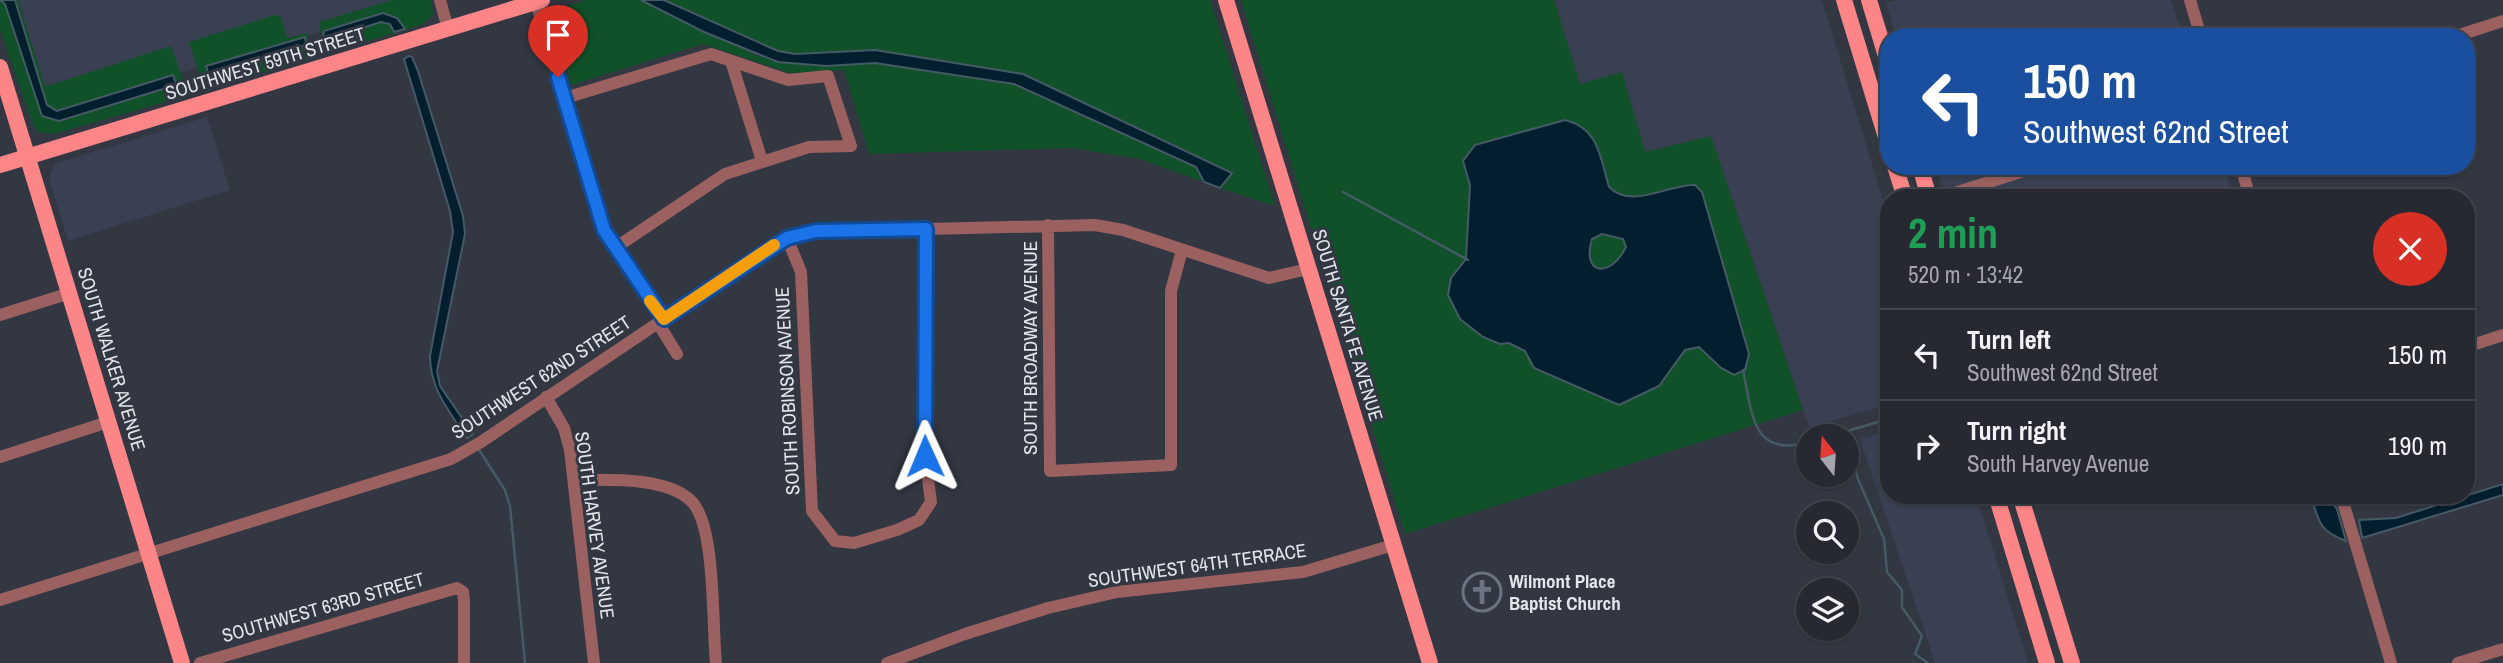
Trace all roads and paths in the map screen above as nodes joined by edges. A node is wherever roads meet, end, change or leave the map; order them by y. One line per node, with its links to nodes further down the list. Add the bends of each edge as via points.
1 (440, 0): 9 (street)
2 (1226, 0): 26 (main road, SOUTH SANTA FE AVENUE)
3 (1844, 0): 15 (main road)
4 (1869, 0): 11 (main road)
5 (2190, 0): 8 (street)
6 (533, 2): 9 (main road, SOUTHWEST 59TH STREET); 14 (street)
7 (2503, 22): 10 (street)
8 (2198, 28)
9 (448, 29): 16 (main road, SOUTHWEST 59TH STREET)
10 (2475, 30)
11 (1880, 36)
12 (731, 61): 14 (street, via 711,54); 17 (street); 17 (street, via 788,80 828,76 851,146 809,147)
13 (0, 67): 16 (main road, SOUTH WALKER AVENUE)
14 (565, 98): 24 (street, via 604,230)
15 (1880, 118)
16 (29, 156): 18 (main road, SOUTHWEST 59TH STREET); 27 (main road, SOUTH WALKER AVENUE)
17 (762, 161): 24 (street, via 725,174)
18 (0, 165)
19 (2011, 175): 20 (street)
20 (1967, 189)
21 (1048, 225): 22 (street, SOUTHWEST 62ND STREET); 25 (street, SOUTHWEST 62ND STREET, via 1109,227); 25 (street, SOUTH BROADWAY AVENUE, via 1050,471 1171,465 1171,291)
22 (926, 229): 23 (street, SOUTHWEST 62ND STREET, via 816,231); 23 (street, SOUTH ROBINSON AVENUE, via 925,456 930,502 919,520 854,544 835,541 812,510 801,272)
23 (787, 238): 29 (street, SOUTHWEST 62ND STREET)
24 (615, 248): 29 (street)
25 (1182, 250): 26 (street, SOUTHWEST 62ND STREET, via 1269,278)
26 (1308, 269): 40 (main road, SOUTH SANTA FE AVENUE)
27 (70, 293): 28 (street); 34 (main road, SOUTH WALKER AVENUE)
28 (0, 315)
29 (661, 321): 32 (street); 33 (street, SOUTHWEST 62ND STREET)
30 (2503, 335): 31 (street)
31 (2475, 344)
32 (677, 354)
33 (545, 397): 36 (street, SOUTH HARVEY AVENUE, via 564,428); 41 (street, SOUTHWEST 62ND STREET, via 451,459)
34 (108, 422): 35 (street); 41 (main road, SOUTH WALKER AVENUE)
35 (0, 457)
36 (574, 480): 47 (street, SOUTH HARVEY AVENUE); 48 (street, via 631,479 664,487 693,503 704,524)
37 (1999, 504): 51 (main road)
38 (2023, 504): 52 (main road)
39 (2343, 504): 53 (street)
40 (1393, 545): 49 (street, SOUTHWEST 64TH TERRACE, via 1303,572 1105,595 965,634); 50 (main road, SOUTH SANTA FE AVENUE)
41 (149, 553): 42 (street, SOUTHWEST 62ND STREET); 44 (main road, SOUTH WALKER AVENUE)
42 (0, 600)
43 (2503, 649): 54 (street)
44 (182, 663)
45 (200, 663): 46 (street, SOUTHWEST 63RD STREET, via 457,588 464,601)
46 (464, 663)
47 (594, 663)
48 (716, 663)
49 (887, 663)
50 (1429, 663)
51 (2047, 663)
52 (2072, 663)
53 (2391, 663)
54 (2458, 663)

